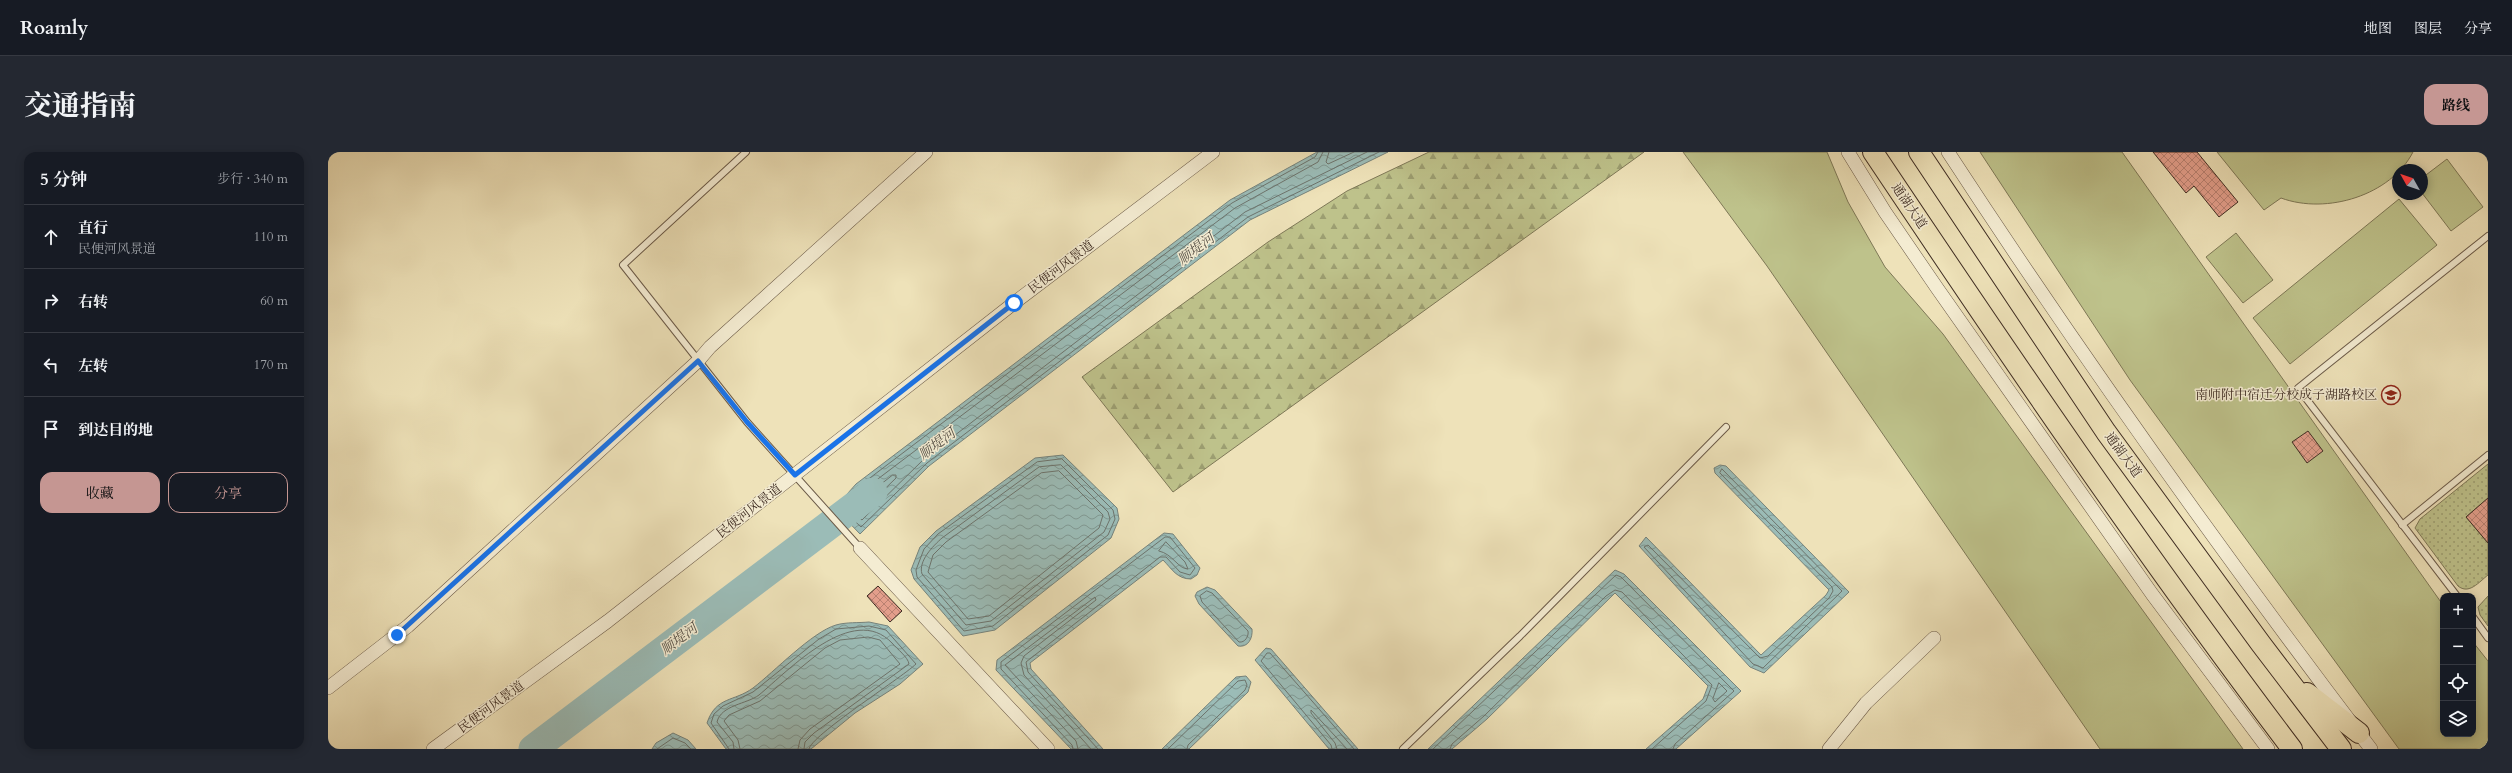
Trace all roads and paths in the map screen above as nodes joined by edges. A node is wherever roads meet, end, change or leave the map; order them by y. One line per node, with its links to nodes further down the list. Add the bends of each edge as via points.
1 (746, 152): 9 (lane, via 623,265)
2 (926, 152): 9 (street, via 710,347)
3 (1213, 152): 12 (street, 民便河风景道, via 1014,303)
4 (1848, 152): 26 (street, via 1937,288 2148,588)
5 (1873, 152): 27 (main road, 通湖大道, via 2003,347 2170,583)
6 (1919, 152): 19 (main road, 通湖大道, via 2106,432)
7 (1948, 152): 21 (street, via 2126,418 2262,606)
8 (2488, 236): 13 (lane, via 2298,388)
9 (698, 361): 12 (lane, via 747,422); 20 (street, via 408,626)
10 (1726, 427): 24 (lane, via 1520,636)
11 (2488, 455): 13 (lane)
12 (798, 479): 14 (lane); 22 (street, 民便河风景道)
13 (2402, 525): 15 (lane)
14 (860, 548): 23 (street)
15 (2455, 593)
16 (2476, 621): 18 (lane)
17 (1934, 638): 25 (street, via 1866,704)
18 (2488, 638)
19 (2286, 678): 21 (main road); 28 (main road, 通湖大道)
20 (328, 688)
21 (2365, 741)
22 (433, 749)
23 (1048, 749)
24 (1403, 749)
25 (1829, 749)
26 (2268, 749)
27 (2292, 749)
28 (2341, 749)

